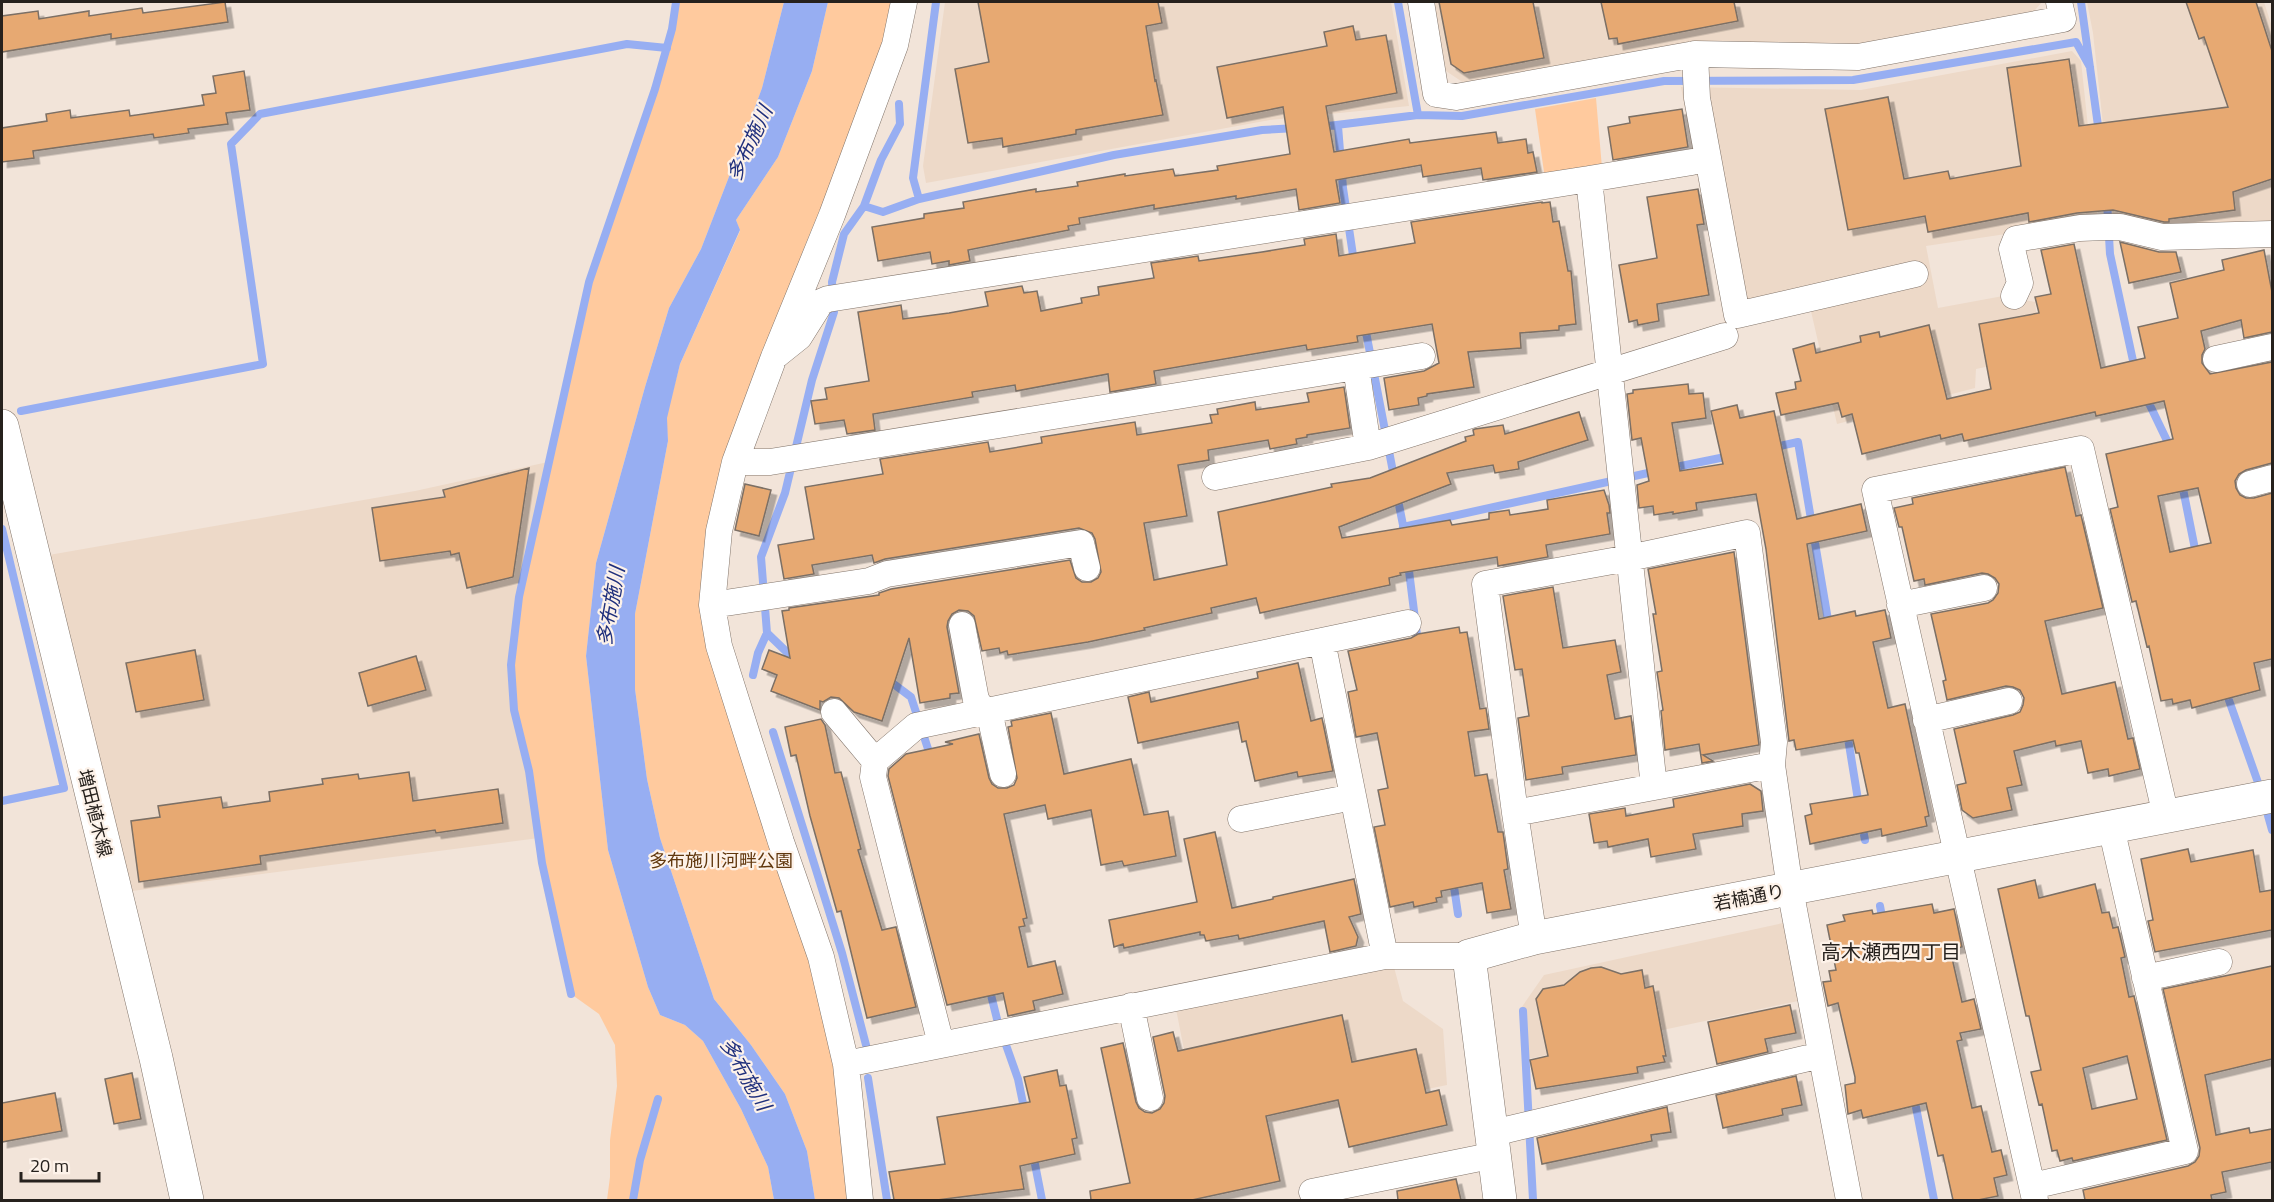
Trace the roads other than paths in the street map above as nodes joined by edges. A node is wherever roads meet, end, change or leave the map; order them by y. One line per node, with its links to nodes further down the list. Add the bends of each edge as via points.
1 (904, 2): 13 (street, via 895,45)
2 (1421, 2): 4 (street, via 1436,94 1456,97)
3 (2059, 2): 4 (street, via 2063,19 1858,57)
4 (1696, 61): 8 (street, via 1697,98 1737,315)
5 (1692, 162): 6 (street)
6 (1588, 179): 13 (street, via 833,299 821,302 799,336); 16 (street)
7 (2272, 234): 9 (street, via 2162,237 2112,227 2016,239 2012,249 2020,284)
8 (1915, 274)
9 (2014, 296)
10 (1725, 336): 16 (street)
11 (2272, 347): 14 (street)
12 (1422, 356): 15 (street)
13 (774, 357): 19 (street)
14 (2216, 359)
15 (1367, 365): 18 (street); 19 (street, via 770,462)
16 (1608, 372): 18 (street); 21 (street)
17 (2, 426): 58 (street, 増田植木線)
18 (1380, 443): 20 (street)
19 (735, 462): 24 (street, via 719,531)
20 (1215, 477)
21 (1629, 558): 34 (street, via 1748,533 1774,742); 36 (street); 39 (street, via 1485,584)
22 (1087, 568): 24 (street, via 1081,543)
23 (1984, 588): 25 (street)
24 (712, 605): 53 (street, via 719,646 822,957)
25 (1900, 605): 32 (street); 40 (street, via 1875,490 2081,450)
26 (1408, 623): 28 (street)
27 (962, 625): 31 (street, via 976,700)
28 (1322, 641): 31 (street); 37 (street)
29 (2009, 701): 32 (street)
30 (834, 712): 33 (street)
31 (985, 712): 33 (street, via 923,724); 35 (street, via 991,720)
32 (1926, 720): 43 (street)
33 (875, 761): 51 (street, via 873,777)
34 (1772, 765): 36 (street); 44 (street)
35 (1003, 774)
36 (1654, 787): 39 (street)
37 (1353, 797): 41 (street); 46 (street)
38 (2262, 798): 40 (street, 若楠通り)
39 (1515, 813): 45 (street)
40 (2166, 816): 42 (street, 若楠通り)
41 (1241, 819)
42 (2111, 827): 43 (street, 若楠通り); 49 (street)
43 (1956, 856): 44 (street, 若楠通り); 57 (street)
44 (1790, 889): 45 (street, 若楠通り); 52 (street)
45 (1534, 938): 47 (street, 若楠通り)
46 (1385, 956): 47 (street); 50 (street)
47 (1469, 956): 55 (street)
48 (2219, 962): 49 (street)
49 (2145, 978): 57 (street, via 2185,1151)
50 (1131, 1006): 51 (street); 54 (street)
51 (941, 1044): 53 (street)
52 (1821, 1055): 55 (street); 61 (street)
53 (846, 1064): 59 (street)
54 (1150, 1098)
55 (1510, 1134): 56 (street); 60 (street)
56 (1312, 1192)
57 (2034, 1193)
58 (187, 1200)
59 (860, 1200)
60 (1500, 1200)
61 (1849, 1200)

